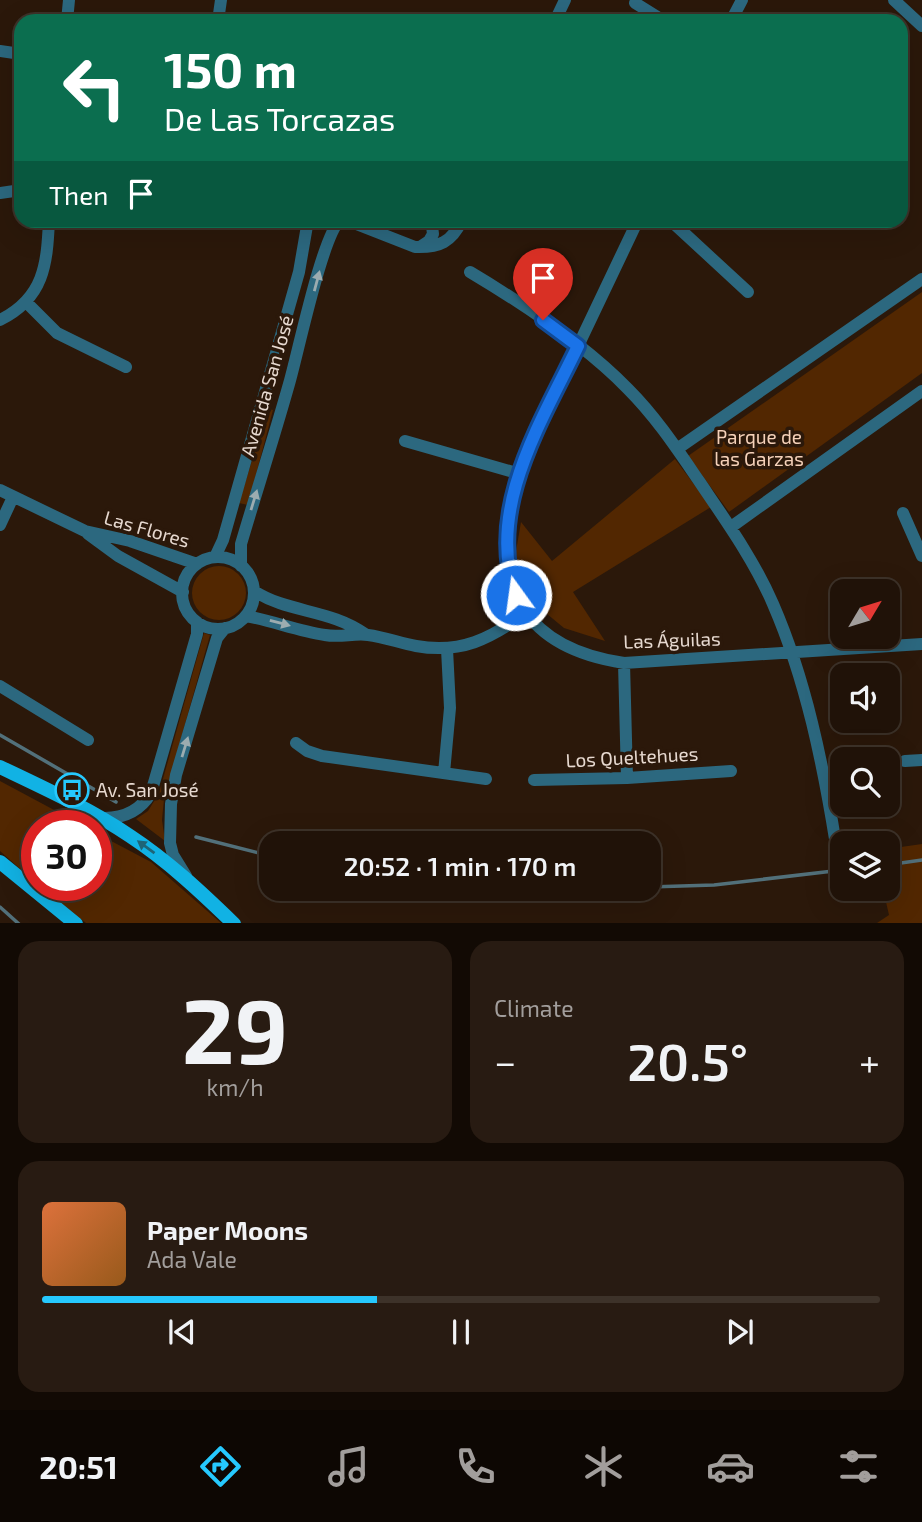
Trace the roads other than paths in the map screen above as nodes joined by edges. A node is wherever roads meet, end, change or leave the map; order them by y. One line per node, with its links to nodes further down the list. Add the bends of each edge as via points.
1 (894, 0): 4 (street)
2 (635, 3): 3 (street)
3 (653, 14)
4 (922, 26)
5 (48, 228): 17 (street, via 45,268)
6 (307, 228): 32 (street, Avenida San José, via 299,272)
7 (334, 228): 34 (street, Avenida San José, one-way to 7, via 241,544)
8 (368, 228): 13 (street)
9 (432, 228): 13 (street, via 429,241)
10 (457, 228): 13 (street, via 442,245)
11 (634, 228): 19 (street, Las Águilas)
12 (679, 228): 16 (street)
13 (420, 247)
14 (471, 272): 19 (street)
15 (922, 279): 23 (street)
16 (748, 292)
17 (26, 302): 18 (street); 20 (street, via 57,334)
18 (0, 320)
19 (578, 346): 23 (street, via 626,386); 24 (street, Las Águilas)
20 (126, 368)
21 (922, 391): 29 (street)
22 (405, 441): 24 (street)
23 (677, 449): 29 (street)
24 (520, 474): 37 (street, Las Águilas, via 508,522 506,554 511,581)
25 (0, 490): 26 (street, Las Flores)
26 (13, 497): 28 (street); 30 (street, Las Flores)
27 (903, 513): 31 (street)
28 (0, 525)
29 (731, 527): 44 (street, via 773,603)
30 (85, 531): 33 (street, Las Flores); 36 (street, Las Flores, via 118,556)
31 (922, 556)
32 (215, 557): 33 (street); 34 (street)
33 (197, 564): 36 (street, via 187,576)
34 (242, 566): 35 (street)
35 (254, 591): 38 (street); 41 (street, via 341,619)
36 (183, 592): 39 (street, via 185,607)
37 (526, 613): 43 (street, via 489,637); 45 (street, Las Águilas, via 565,647)
38 (246, 616): 40 (street); 41 (street, one-way to 41, via 336,637)
39 (197, 622): 40 (street, via 208,628); 60 (street, via 151,793 133,812)
40 (225, 628): 64 (street, one-way to 40, via 172,849 171,804 217,638)
41 (365, 634): 43 (street)
42 (922, 644): 44 (street, Las Águilas)
43 (447, 649): 53 (street, via 450,708)
44 (792, 654): 45 (street, Las Águilas); 62 (street, via 824,769)
45 (624, 663): 54 (street)
46 (0, 686): 47 (street)
47 (88, 740)
48 (296, 743): 53 (street, via 312,754)
49 (922, 760): 50 (street)
50 (905, 761)
51 (0, 767): 55 (main road)
52 (731, 771): 54 (street, Los Queltehues)
53 (444, 773): 56 (street)
54 (627, 778): 58 (street, Los Queltehues)
55 (26, 779): 57 (main road); 59 (main road)
56 (486, 779)
57 (0, 780)
58 (534, 780)
59 (86, 810)
60 (112, 817)
61 (112, 825): 64 (main road, one-way to 61)
62 (833, 831)
63 (0, 862): 65 (main road)
64 (190, 881): 66 (main road)
65 (75, 923)
66 (234, 923)

